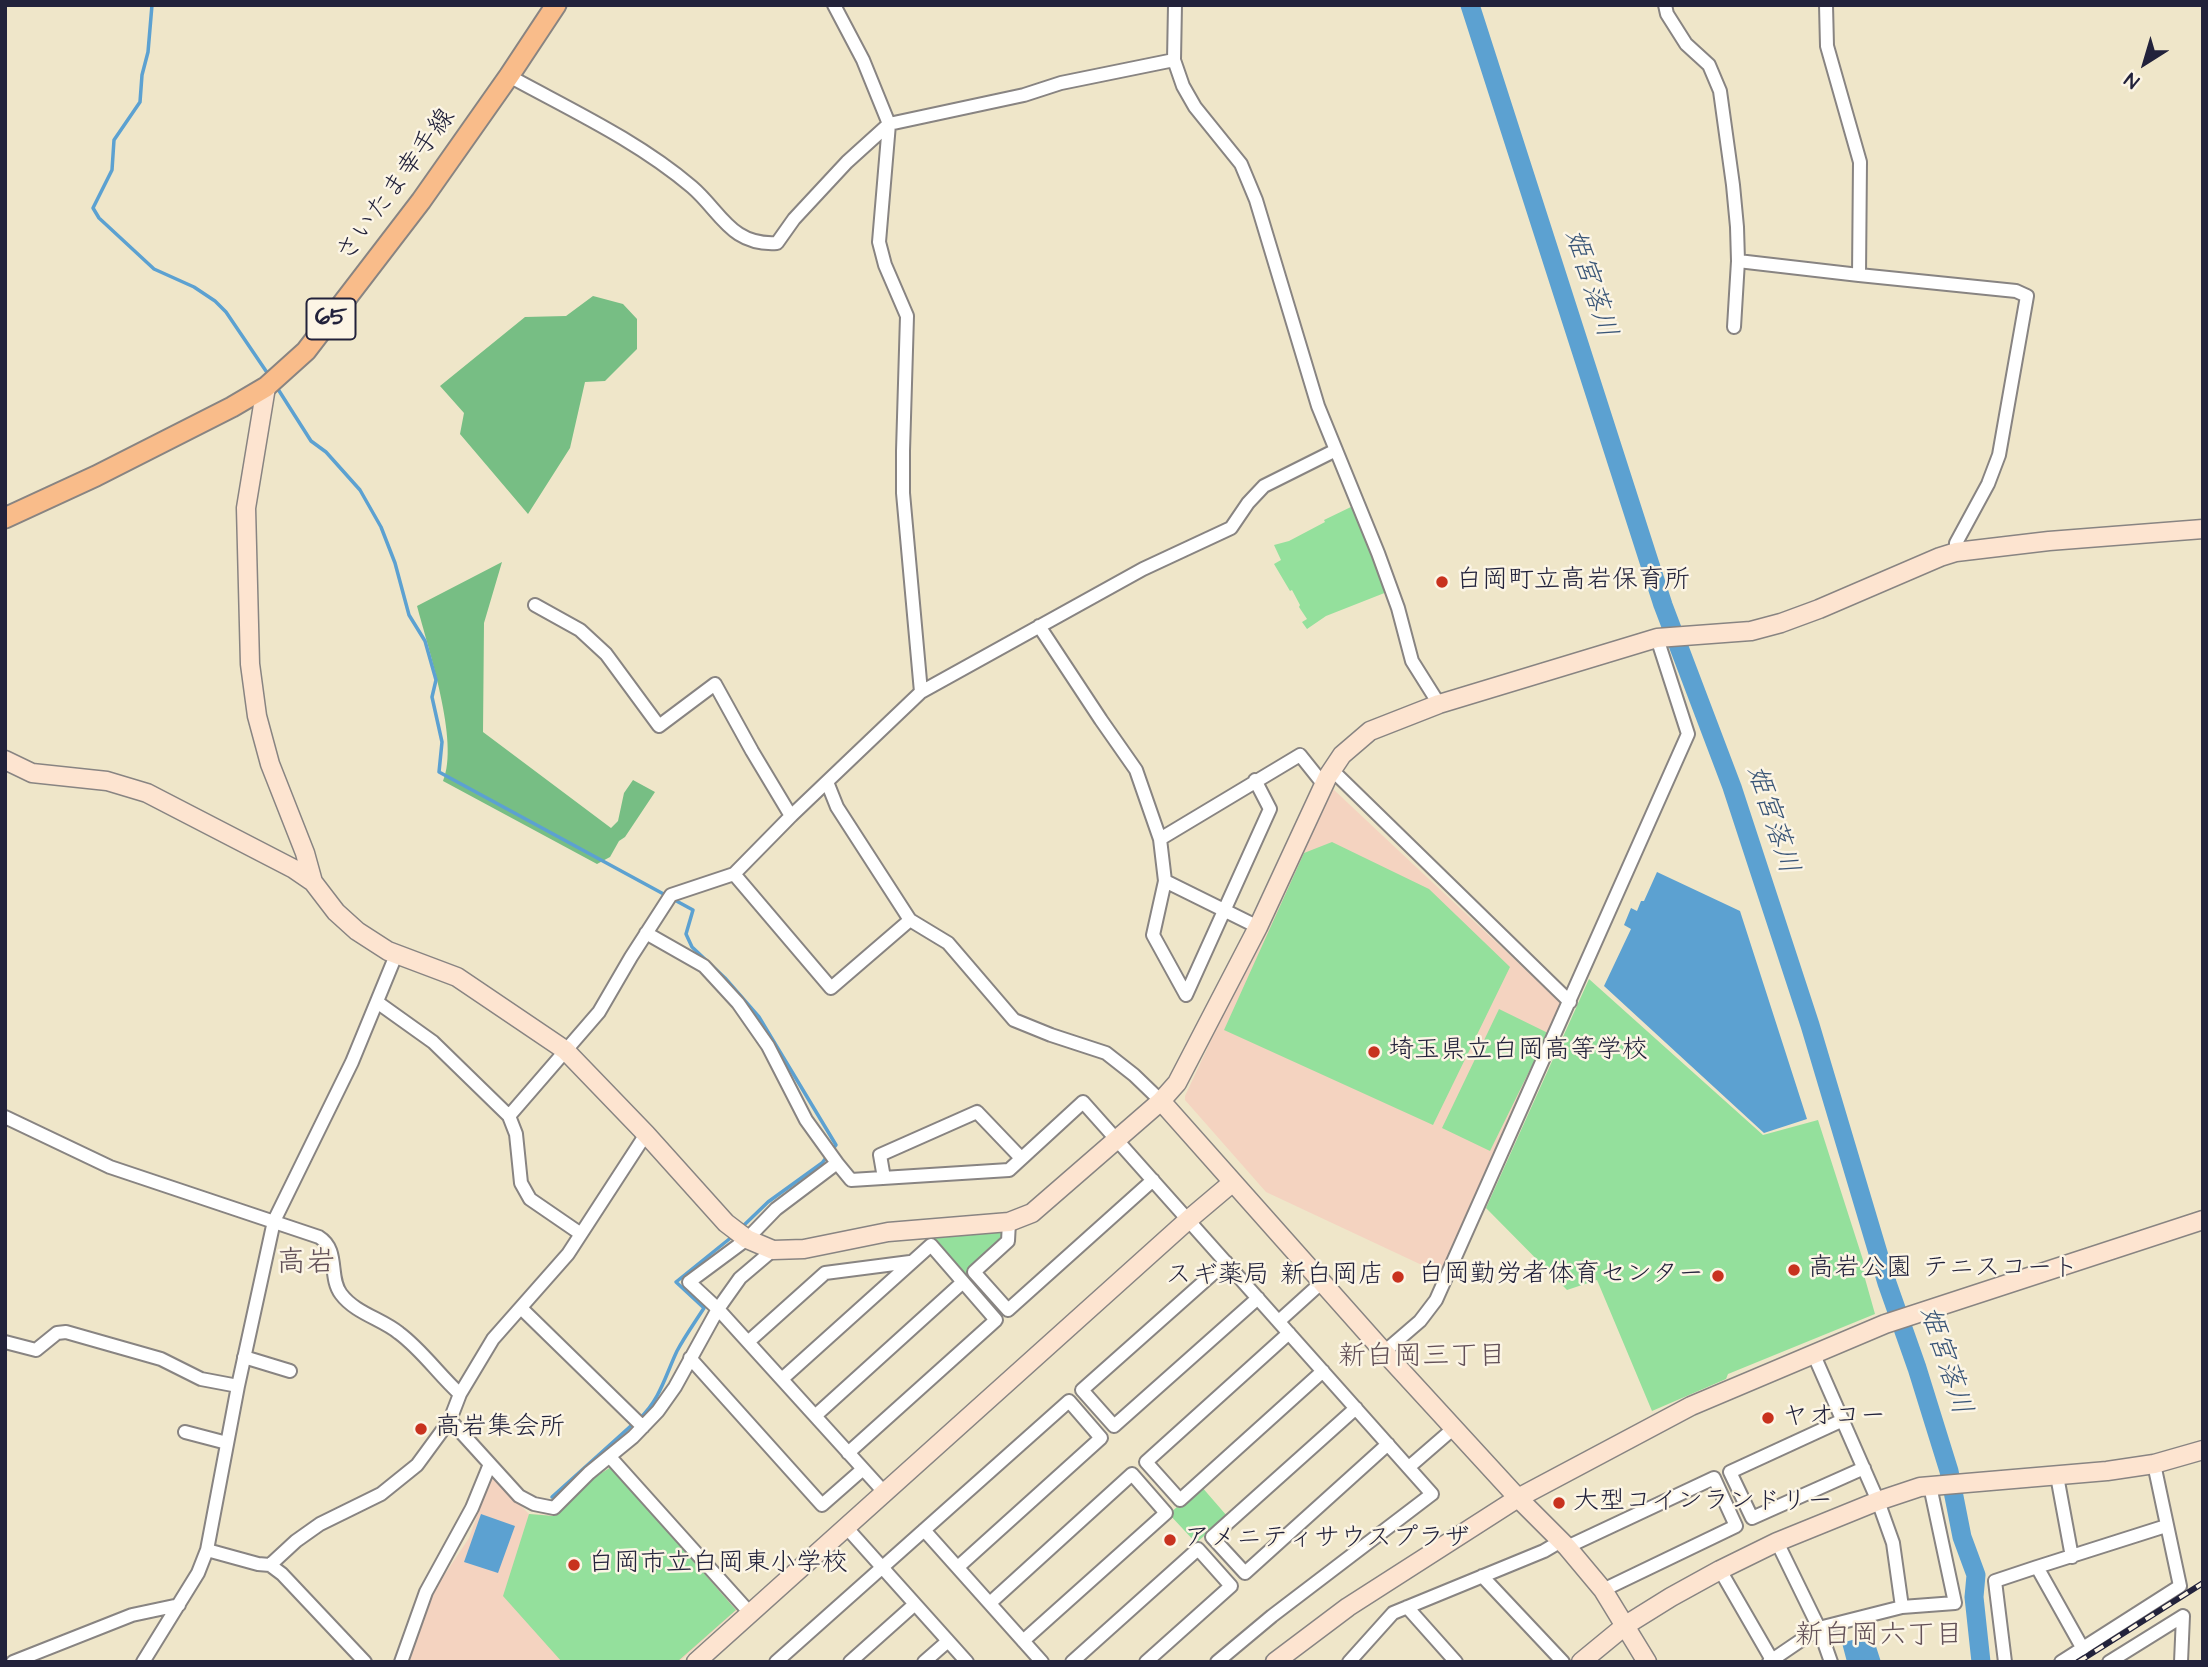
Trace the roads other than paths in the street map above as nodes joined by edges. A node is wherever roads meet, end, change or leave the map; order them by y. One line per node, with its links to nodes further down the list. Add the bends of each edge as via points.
1 (556, 5): 7 (main road, さいたま幸手線 / 65)
2 (834, 5): 8 (street)
3 (1175, 5): 6 (street)
4 (1665, 5): 9 (street, via 1686,44 1709,65 1720,90)
5 (1826, 5): 10 (street, via 1826,46 1860,162)
6 (1174, 60): 8 (street); 13 (street, via 1195,107 1246,176)
7 (509, 76): 8 (street, via 654,157 694,188 735,233 761,244 777,243 821,190); 12 (main road, さいたま幸手線 / 65, via 306,351)
8 (889, 124): 20 (street, via 880,242 907,316 903,493)
9 (1738, 261): 10 (street); 11 (street)
10 (1859, 275): 16 (street, via 2027,296 1999,455 1956,542)
11 (1734, 327)
12 (266, 387): 14 (main road, さいたま幸手線 / 65); 30 (street, via 246,508 250,664 270,764)
13 (1336, 450): 18 (street, via 1264,486 1231,528); 21 (street, via 1398,608 1412,661)
14 (5, 518)
15 (2203, 529): 16 (street)
16 (1956, 552): 19 (street, via 1751,631)
17 (535, 605): 26 (street, via 580,630 606,654 659,726 715,684)
18 (1039, 626): 20 (street); 27 (street, via 1136,770)
19 (1657, 638): 21 (street); 37 (street, via 1688,734)
20 (921, 692): 25 (street)
21 (1438, 704): 23 (street, via 1370,730 1342,755)
22 (5, 760): 30 (street, via 32,773 107,781 147,793)
23 (1328, 778): 24 (street, via 1300,755); 33 (street); 37 (street)
24 (1255, 780): 27 (street); 31 (street, via 1270,810)
25 (827, 782): 26 (street); 32 (street, via 837,807)
26 (790, 816): 28 (street)
27 (1160, 839): 29 (street)
28 (734, 874): 32 (street, via 831,988); 34 (street, via 671,895)
29 (1165, 881): 31 (street); 31 (street, via 1153,934 1186,995)
30 (313, 882): 35 (street, via 357,931)
31 (1225, 910): 33 (street)
32 (910, 920): 39 (street, via 948,943 1014,1020 1106,1053)
33 (1258, 927): 39 (street, via 1177,1083)
34 (646, 933): 38 (street, via 599,1012); 45 (street, via 704,966 738,1003)
35 (396, 955): 36 (street); 38 (street, via 457,978)
36 (377, 1002): 40 (street, via 433,1042); 51 (street)
37 (1570, 1002): 67 (street, via 1436,1300 1420,1321)
38 (565, 1050): 40 (street); 42 (street)
39 (1161, 1101): 43 (street); 48 (street)
40 (509, 1116): 53 (street, via 516,1134 521,1183 530,1199)
41 (5, 1118): 51 (street, via 110,1167)
42 (646, 1134): 53 (street); 54 (street)
43 (1117, 1140): 44 (street, via 1083,1102); 47 (street); 52 (street, via 1032,1213)
44 (1021, 1158): 46 (street, via 1009,1170); 46 (street, via 977,1112 880,1155)
45 (837, 1163): 46 (street, via 851,1180); 54 (street, via 776,1209)
46 (884, 1178)
47 (1153, 1180): 49 (street); 52 (street, via 1008,1310 974,1272 1008,1241)
48 (1233, 1182): 49 (street); 59 (street)
49 (1188, 1220): 57 (street); 95 (street)
50 (2203, 1220): 68 (street, via 1914,1314)
51 (274, 1221): 69 (street); 75 (street, via 326,1241 339,1292 399,1333)
52 (1009, 1223): 55 (street, via 888,1233 804,1249)
53 (581, 1234): 61 (street)
54 (747, 1240): 55 (street); 62 (street, via 689,1282)
55 (773, 1250): 62 (street, via 740,1278)
56 (911, 1262): 58 (street, via 931,1245); 66 (street, via 825,1273); 73 (street)
57 (1226, 1262): 60 (street); 60 (street, via 1082,1390 1114,1426)
58 (963, 1282): 77 (street); 86 (street, via 996,1320)
59 (1321, 1283): 63 (street); 67 (street)
60 (1258, 1298): 63 (street)
61 (521, 1308): 75 (street, via 493,1339); 80 (street)
62 (718, 1309): 66 (street); 70 (street)
63 (1279, 1321): 64 (street)
64 (1289, 1333): 72 (street); 72 (street, via 1146,1462 1171,1491 1180,1500)
65 (5, 1342): 74 (street, via 36,1350 57,1333 66,1332 161,1359 201,1379)
66 (748, 1342): 73 (street)
67 (1384, 1352): 81 (street)
68 (1813, 1353): 79 (street); 96 (street, via 1691,1406)
69 (244, 1357): 71 (street); 74 (street)
70 (690, 1358): 80 (street); 92 (street, via 822,1505)
71 (290, 1371)
72 (1323, 1371): 76 (street)
73 (782, 1379): 77 (street)
74 (238, 1387): 83 (street)
75 (460, 1394): 78 (street)
76 (1356, 1408): 84 (street); 84 (street, via 1212,1537 1245,1573)
77 (815, 1416): 86 (street)
78 (450, 1420): 88 (street); 105 (street, via 417,1465 381,1494 320,1524)
79 (1843, 1420): 91 (street); 91 (street, via 1730,1472 1752,1518)
80 (643, 1427): 87 (street)
81 (1454, 1428): 90 (street); 96 (street)
82 (185, 1432): 83 (street)
83 (227, 1443): 103 (street)
84 (1388, 1444): 90 (street)
85 (2203, 1450): 89 (street)
86 (848, 1453): 92 (street)
87 (610, 1457): 88 (street, via 554,1508 519,1496); 117 (street)
88 (490, 1464): 127 (street, via 426,1592)
89 (2154, 1464): 93 (street); 99 (street)
90 (1409, 1467): 136 (street, via 1432,1493)
91 (1864, 1468): 97 (street)
92 (863, 1469): 95 (street)
93 (2057, 1476): 94 (street); 104 (street)
94 (1930, 1486): 97 (street); 116 (street, via 1955,1603)
95 (884, 1492): 98 (street)
96 (1518, 1498): 102 (street); 137 (street, via 1348,1607)
97 (1878, 1500): 101 (street); 116 (street, via 1894,1543)
98 (846, 1527): 106 (street); 117 (street)
99 (2166, 1527): 104 (street); 122 (street, via 2180,1586)
100 (924, 1530): 106 (street); 107 (street); 107 (street, via 1069,1401 1101,1438)
101 (1777, 1542): 109 (street); 119 (street)
102 (1564, 1544): 110 (street); 111 (street); 111 (street, via 1714,1478 1736,1526)
103 (207, 1550): 105 (street); 114 (street)
104 (2073, 1557): 108 (street)
105 (270, 1565): 126 (street)
106 (882, 1567): 113 (street); 129 (street)
107 (958, 1567): 112 (street)
108 (2037, 1567): 122 (street); 144 (street, via 1995,1581)
109 (1720, 1570): 118 (street); 124 (street)
110 (1482, 1576): 115 (street); 140 (street)
111 (1603, 1590): 118 (street)
112 (990, 1603): 121 (street); 121 (street, via 1132,1475 1149,1493 1166,1513)
113 (915, 1604): 120 (street); 130 (street)
114 (178, 1605): 123 (street); 125 (street, via 132,1615)
115 (1407, 1607): 138 (street, via 1392,1613); 139 (street)
116 (1902, 1607): 119 (street)
117 (750, 1613): 128 (street)
118 (1626, 1625): 141 (street); 142 (street)
119 (1819, 1628): 124 (street); 143 (street)
120 (948, 1640): 131 (street); 132 (street)
121 (1023, 1641): 133 (street)
122 (2083, 1649): 145 (street)
123 (146, 1661)
124 (1770, 1661)
125 (13, 1662)
126 (365, 1662)
127 (401, 1662)
128 (696, 1662)
129 (776, 1662)
130 (850, 1662)
131 (924, 1662)
132 (967, 1662)
133 (1042, 1662)
134 (1072, 1662): 135 (street, via 1198,1549 1231,1586)
135 (1146, 1662)
136 (1217, 1662)
137 (1275, 1662)
138 (1349, 1662)
139 (1456, 1662)
140 (1563, 1662)
141 (1581, 1662)
142 (1647, 1662)
143 (1831, 1662)
144 (2005, 1662)
145 (2061, 1662)
146 (2109, 1662): 147 (street, via 2183,1616)
147 (2180, 1662)

